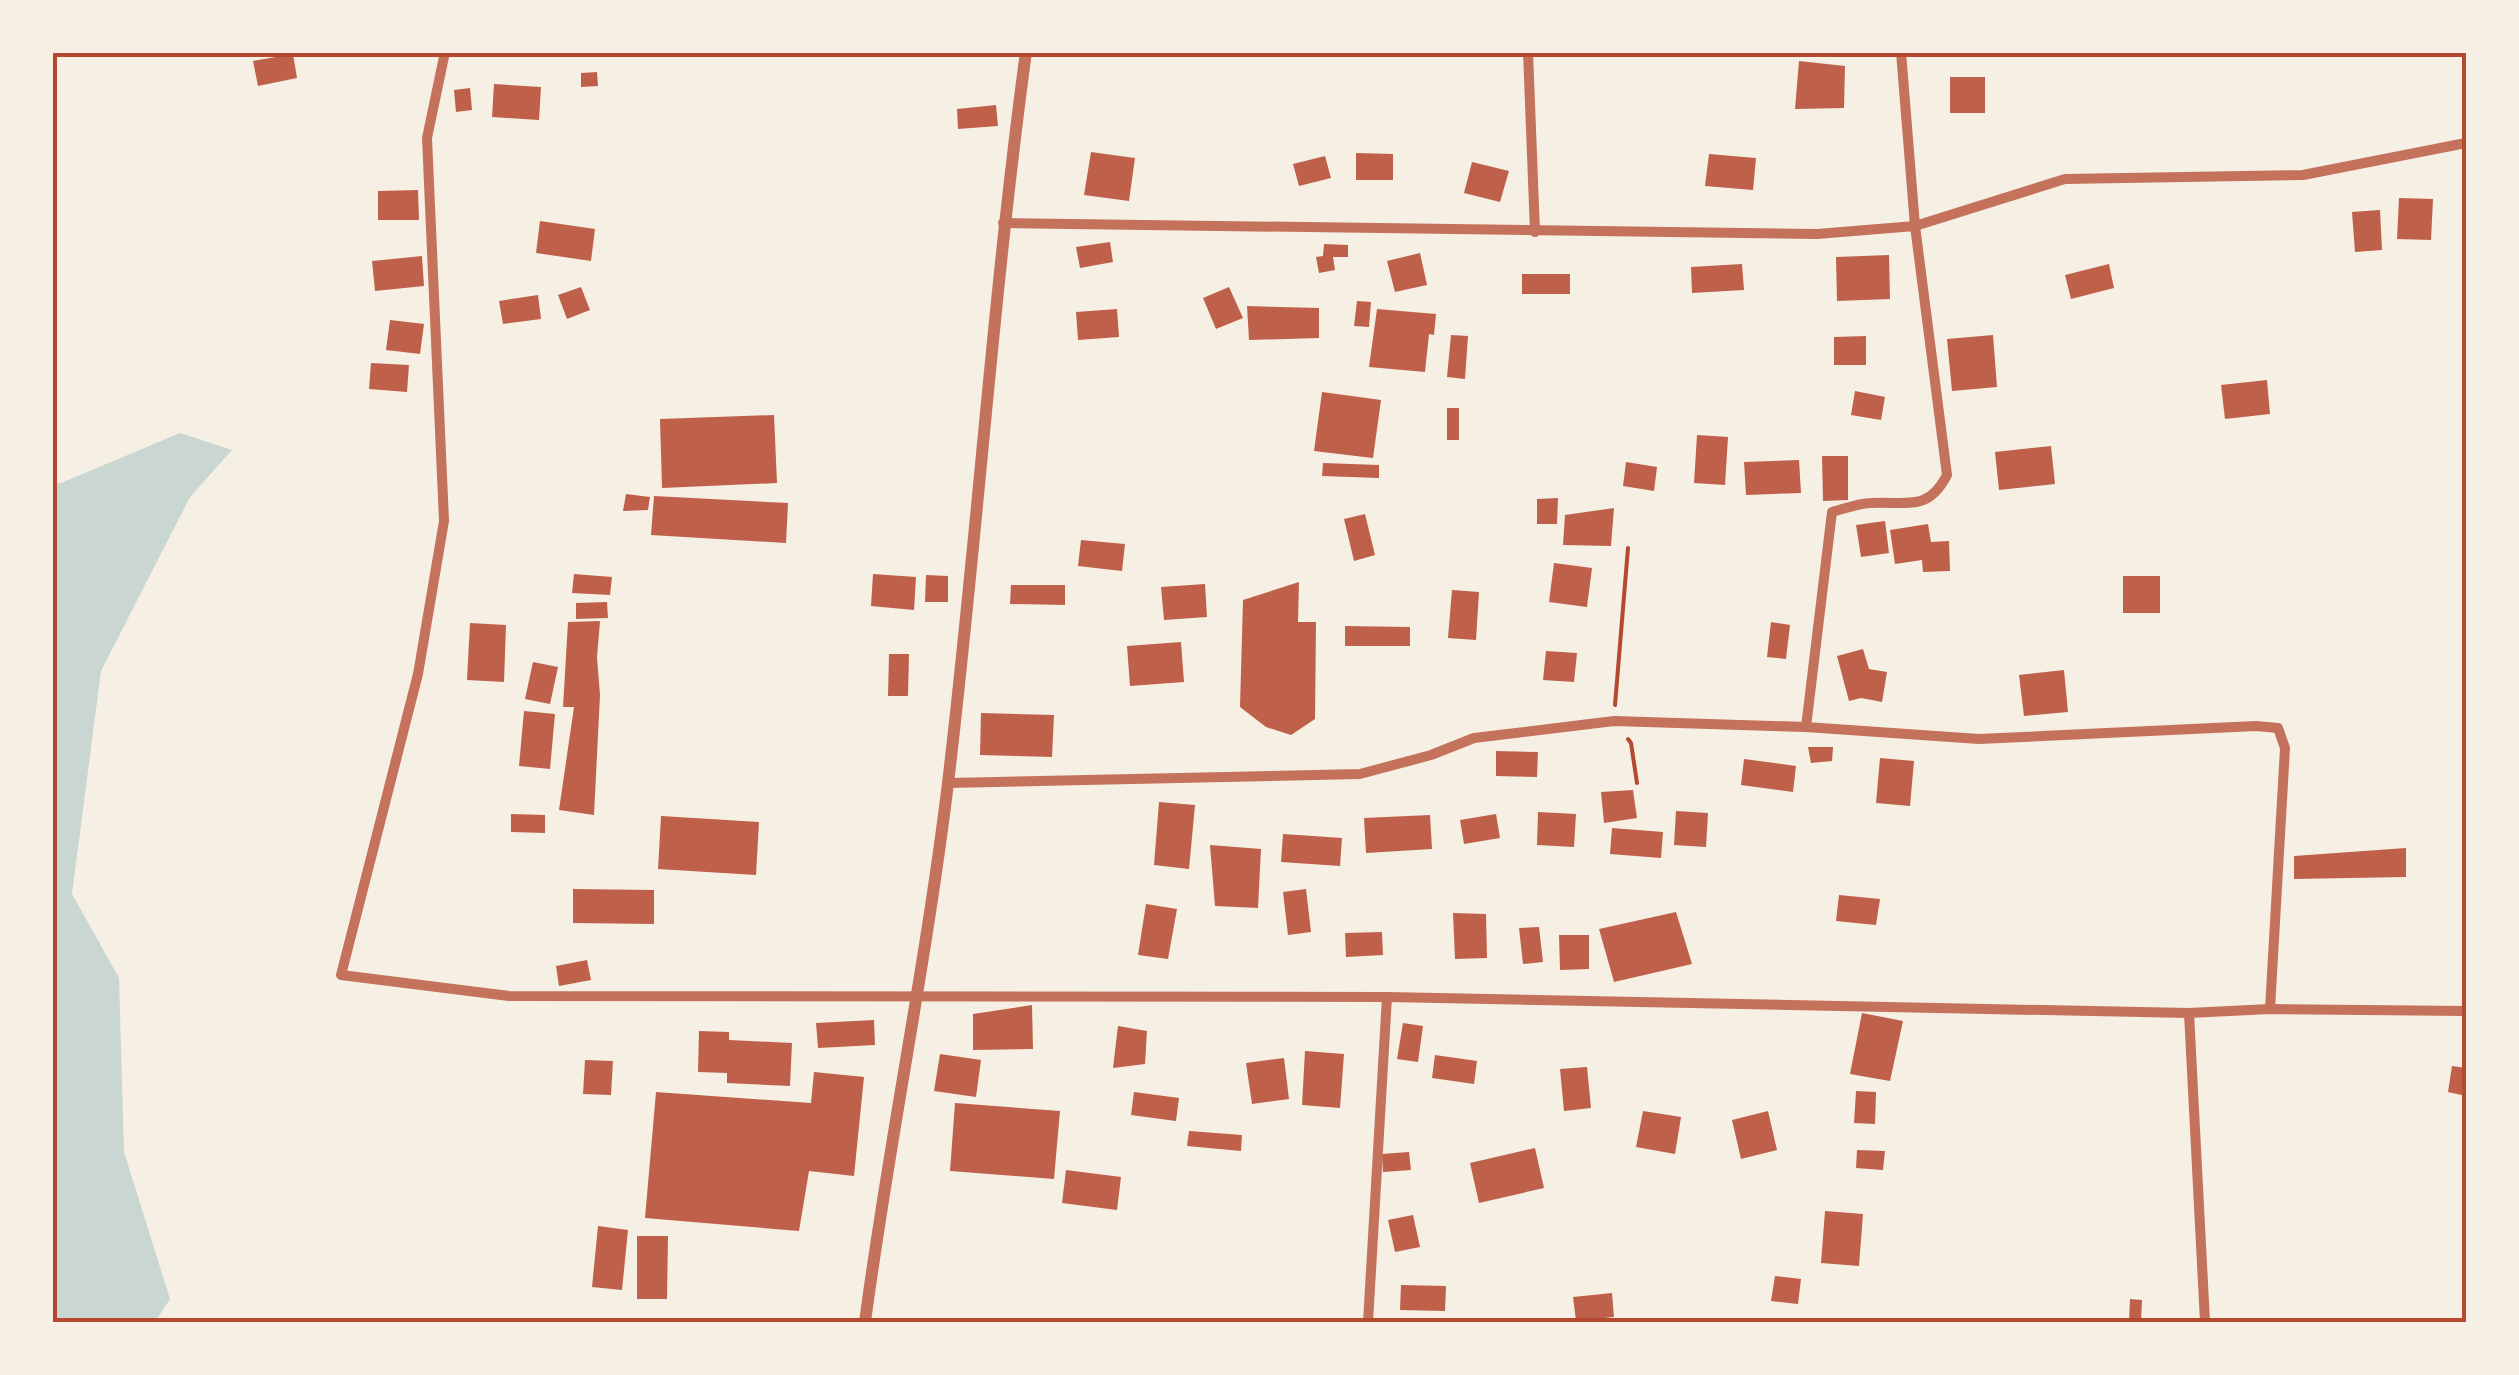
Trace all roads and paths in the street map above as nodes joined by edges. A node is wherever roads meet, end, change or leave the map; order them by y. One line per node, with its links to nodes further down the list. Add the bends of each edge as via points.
1 (445, 52): 14 (street, via 428,138 444,521 418,674 341,975 510,996)
2 (1026, 52): 6 (street)
3 (1528, 52): 8 (street)
4 (1900, 52): 7 (street)
5 (2466, 143): 7 (street, via 2303,175 2065,179)
6 (1003, 223): 8 (street); 13 (street)
7 (1915, 226): 8 (street, via 1817,234); 11 (street, via 1947,475 1937,494 1918,503 1866,503 1832,512)
8 (1535, 232)
9 (1628, 548): 10 (path)
10 (1614, 722): 11 (street); 12 (path, via 1632,743); 13 (street, via 1474,738 1360,774)
11 (1806, 727): 16 (street, via 1979,739 2278,728 2284,748)
12 (1636, 782)
13 (948, 783): 14 (street)
14 (918, 997): 15 (street); 19 (street)
15 (1387, 997): 18 (street); 20 (street)
16 (2270, 1009): 17 (street); 18 (street)
17 (2466, 1011)
18 (2189, 1013): 21 (street)
19 (865, 1322)
20 (1368, 1322)
21 (2205, 1322)

